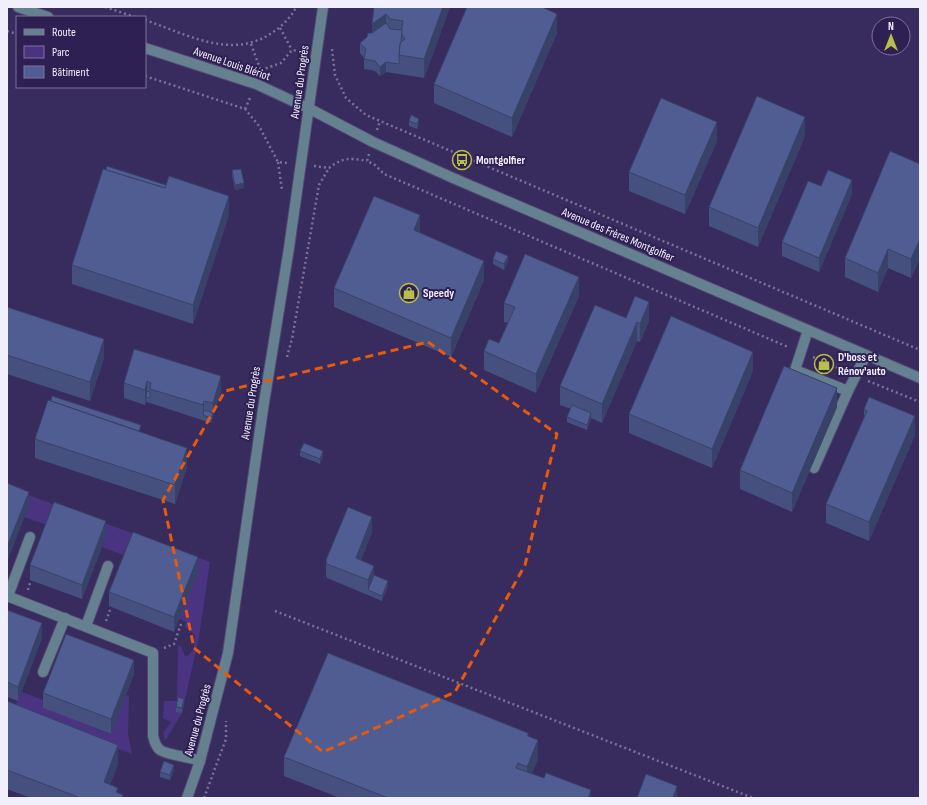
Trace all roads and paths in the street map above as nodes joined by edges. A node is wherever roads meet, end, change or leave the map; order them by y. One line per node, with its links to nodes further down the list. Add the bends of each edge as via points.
1 (18, 7): 5 (street)
2 (105, 7): 6 (path)
3 (296, 7): 8 (path)
4 (323, 7): 12 (street, Avenue du Progrès)
5 (45, 16)
6 (132, 16)
7 (146, 20): 8 (path, via 230,46 251,44)
8 (280, 28): 11 (path)
9 (332, 46): 13 (path)
10 (146, 48): 16 (street, Avenue Louis Blériot, via 256,84)
11 (292, 50): 12 (path); 14 (path, via 281,63)
12 (317, 54): 13 (path); 16 (street, Avenue du Progrès)
13 (332, 57): 21 (path, via 335,75 346,98 366,115)
14 (261, 70)
15 (146, 76): 18 (path, via 245,109 269,142 278,162)
16 (310, 109): 18 (street, Avenue du Progrès); 20 (street, Avenue des Frères Montgolfier, via 373,142 453,178)
17 (367, 161): 18 (path, via 352,158 339,160 329,168)
18 (301, 165): 38 (street, Avenue du Progrès, via 229,646)
19 (375, 165): 22 (path, via 384,174)
20 (808, 330): 22 (street); 23 (street, Avenue des Frères Montgolfier)
21 (920, 350)
22 (801, 352): 24 (path); 26 (street, via 795,370)
23 (866, 355): 24 (street); 25 (street, Avenue des Frères Montgolfier)
24 (856, 376): 26 (street); 27 (path)
25 (920, 378)
26 (848, 391): 28 (street)
27 (920, 402)
28 (814, 468)
29 (30, 537): 31 (street)
30 (108, 566): 34 (street)
31 (8, 596): 33 (street)
32 (276, 611): 40 (path)
33 (65, 618): 34 (street); 35 (street)
34 (86, 626): 38 (street, via 153,653 155,743 159,750)
35 (43, 672)
36 (227, 737): 37 (path)
37 (223, 738)
38 (200, 761): 39 (street, Avenue du Progrès)
39 (187, 798)
40 (753, 798)

